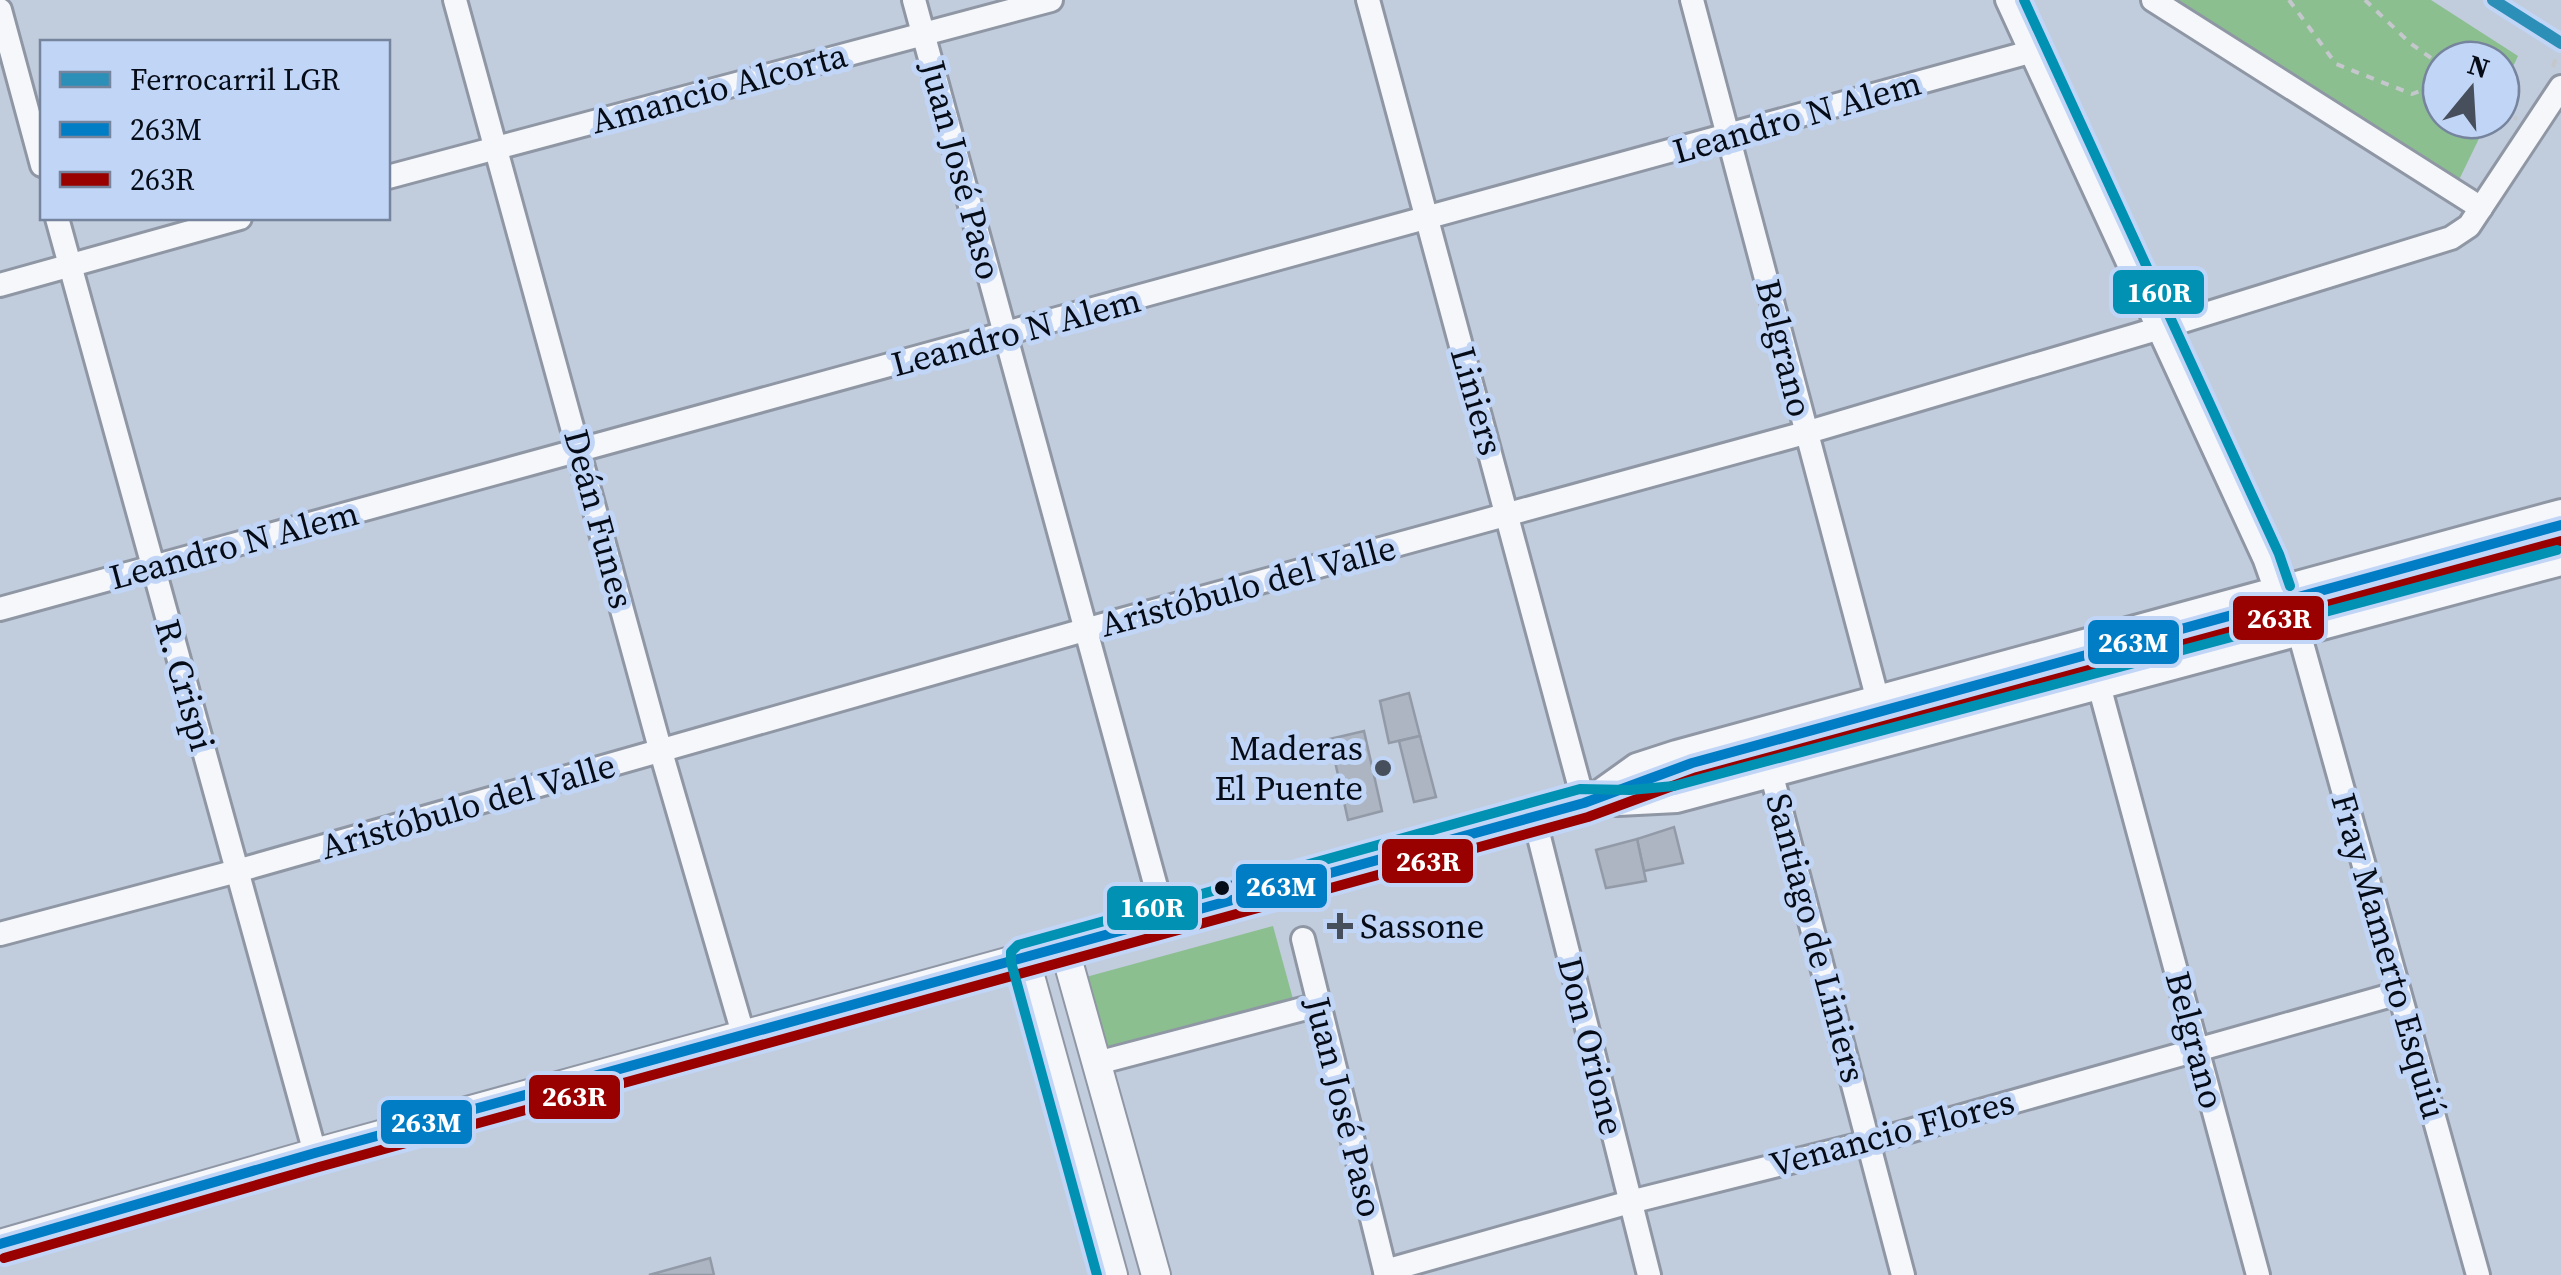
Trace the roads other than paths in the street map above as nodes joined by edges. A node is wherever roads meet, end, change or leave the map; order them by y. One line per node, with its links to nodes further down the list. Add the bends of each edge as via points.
1 (455, 0): 14 (street, Deán Funes)
2 (914, 0): 9 (street, Juan José Paso)
3 (1051, 0): 9 (street, Amancio Alcorta)
4 (1368, 0): 20 (street, Liniers)
5 (1692, 0): 13 (street, Belgrano)
6 (2007, 0): 10 (street)
7 (2152, 0): 17 (street)
8 (0, 10): 15 (street)
9 (924, 34): 14 (street, Amancio Alcorta); 24 (street, Juan José Paso)
10 (2030, 52): 13 (street, Leandro N Alem); 23 (street)
11 (2557, 81): 12 (street, Aristóbulo del Valle)
12 (2544, 114): 17 (street, Aristóbulo del Valle)
13 (1729, 136): 20 (street, Leandro N Alem); 25 (street, Belgrano)
14 (497, 146): 16 (street, Amancio Alcorta); 26 (street, Deán Funes)
15 (40, 158)
16 (390, 176)
17 (2481, 208): 23 (street, Aristóbulo del Valle, via 2450,238)
18 (58, 220): 21 (street, R. Crispi)
19 (233, 220): 21 (street)
20 (1426, 220): 24 (street, Leandro N Alem); 28 (street, Liniers)
21 (70, 264): 22 (street); 32 (street, R. Crispi)
22 (0, 285)
23 (2157, 329): 25 (street, Aristóbulo del Valle); 33 (street)
24 (1006, 335): 26 (street, Leandro N Alem); 35 (street, Juan José Paso)
25 (1805, 432): 28 (street, Aristóbulo del Valle); 38 (street, Belgrano)
26 (581, 452): 32 (street, Leandro N Alem); 39 (street, Deán Funes)
27 (2561, 511): 33 (street)
28 (1509, 515): 35 (street, Aristóbulo del Valle); 41 (street, Liniers)
29 (2561, 525): 38 (main road)
30 (2561, 538): 38 (main road)
31 (2561, 564): 36 (street)
32 (151, 566): 34 (street, Leandro N Alem); 43 (street, R. Crispi)
33 (2276, 591): 38 (street)
34 (0, 609)
35 (1088, 629): 39 (street, Aristóbulo del Valle); 44 (street, Juan José Paso)
36 (2300, 636): 37 (street); 49 (street, Fray Mamerto Esquiú)
37 (2100, 689): 40 (street); 52 (street, Belgrano)
38 (1880, 711): 41 (main road, via 1692,780)
39 (661, 752): 43 (street, Aristóbulo del Valle); 51 (street, Deán Funes)
40 (1772, 776): 41 (street, via 1656,804); 54 (street, Santiago de Liniers)
41 (1584, 802): 42 (main road)
42 (1534, 817): 44 (main road); 56 (street, Don Orione)
43 (237, 871): 45 (street, Aristóbulo del Valle); 55 (street, R. Crispi)
44 (1164, 920): 47 (main road)
45 (0, 934)
46 (1303, 939): 50 (street, Juan José Paso)
47 (1064, 947): 48 (main road); 53 (main road)
48 (1025, 958): 51 (main road); 59 (main road)
49 (2399, 994): 52 (street, Venancio Flores); 64 (street, Fray Mamerto Esquiú)
50 (1318, 1005): 53 (street); 58 (street, Juan José Paso)
51 (744, 1036): 55 (main road)
52 (2198, 1048): 54 (street, Venancio Flores); 63 (street, Belgrano)
53 (1097, 1064): 60 (main road)
54 (1870, 1142): 56 (street, Venancio Flores); 62 (street, Santiago de Liniers)
55 (315, 1153): 57 (main road)
56 (1630, 1202): 58 (street, Venancio Flores); 61 (street, Don Orione)
57 (0, 1244)
58 (1386, 1273)
59 (1113, 1275)
60 (1156, 1275)
61 (1649, 1275)
62 (1903, 1275)
63 (2258, 1275)
64 (2478, 1275)

